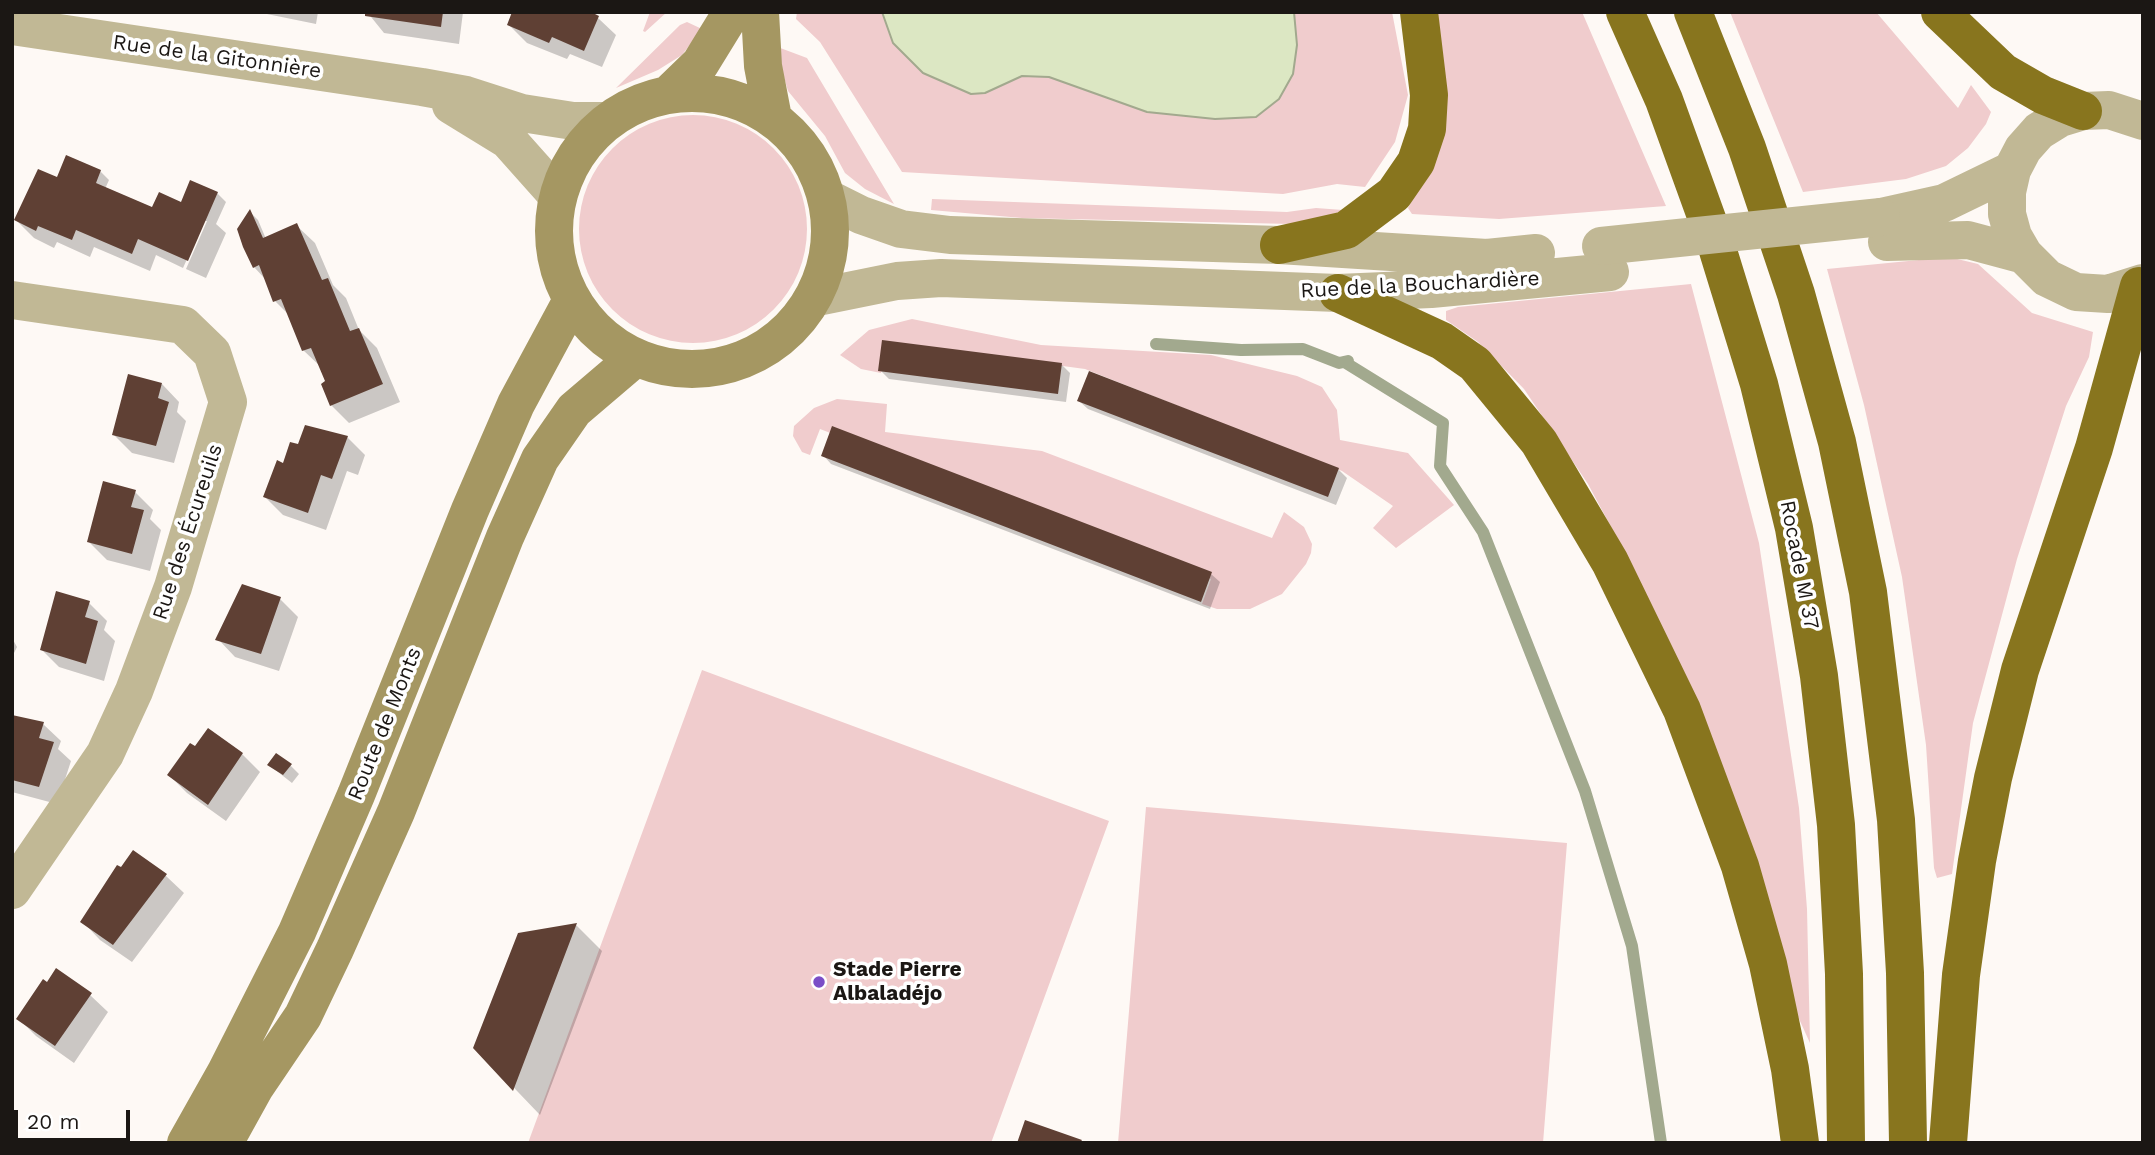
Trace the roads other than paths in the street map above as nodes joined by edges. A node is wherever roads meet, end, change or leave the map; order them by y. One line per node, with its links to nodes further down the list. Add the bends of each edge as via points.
1 (732, 12): 9 (main road, via 700,64)
2 (760, 12): 11 (main road, via 763,66)
3 (1419, 12): 18 (highway, via 1429,95 1427,129 1416,162 1394,194 1346,230)
4 (1625, 12): 31 (highway, Rocade M 37, via 1664,100 1719,253 1759,384 1794,528 1819,676 1836,825)
5 (1693, 12): 32 (highway, via 1747,148 1797,294 1837,442 1868,592 1896,820)
6 (1940, 12): 10 (highway, via 2003,72)
7 (12, 26): 8 (street, Rue de la Gitonnière)
8 (422, 87): 12 (street, Rue de la Gitonnière, via 522,113); 15 (street, Rue de la Gitonnière, via 508,140)
9 (670, 93): 11 (main road, via 706,92 741,101); 12 (main road, via 636,103)
10 (2082, 111): 13 (street, via 2109,110); 14 (street, via 2039,131)
11 (773, 118): 16 (main road, via 797,140 815,167)
12 (607, 121): 15 (main road, via 585,141)
13 (2143, 121)
14 (2012, 170): 17 (street, Rue de la Bouchardière); 19 (street, via 2007,214)
15 (557, 195): 25 (main road, via 553,234 558,268)
16 (827, 198): 18 (street, Rue de la Bouchardière, via 901,229 950,235); 23 (main road, via 831,232 826,266)
17 (1884, 229): 19 (street, Rue de la Bouchardière, via 1968,240); 20 (street, Rue de la Bouchardière)
18 (1279, 245): 20 (street, Rue de la Bouchardière, via 1487,258)
19 (2024, 255): 21 (street, via 2047,278 2076,292 2108,294)
20 (1605, 259): 22 (street, Rue de la Bouchardière, via 1431,289)
21 (2141, 285): 33 (highway, via 2094,448 2020,670 1993,778 1962,964)
22 (1338, 293): 23 (street, Rue de la Bouchardière, via 941,278 897,281); 30 (highway, via 1442,341 1475,364 1539,442 1610,562 1682,710 1740,866 1768,964)
23 (813, 298): 26 (main road, via 775,342 738,362 698,369 666,367)
24 (12, 300): 27 (street, Rue des Écureuils, via 183,325 212,353 228,402 173,587 129,701 105,754)
25 (572, 300): 26 (main road, via 603,337); 28 (main road, Route de Monts, via 516,404 297,932)
26 (635, 358): 29 (main road, Route de Monts, via 574,410 540,459 341,938 303,1016 255,1087)
27 (12, 890)
28 (186, 1143)
29 (225, 1143)
30 (1800, 1143)
31 (1846, 1143)
32 (1908, 1143)
33 (1948, 1143)

